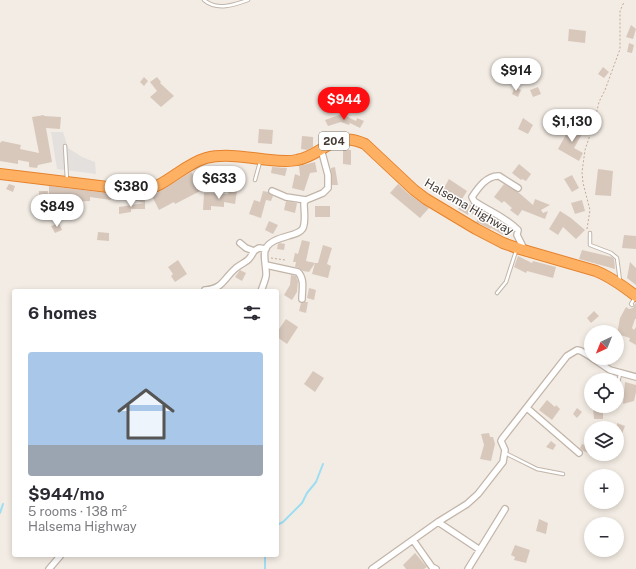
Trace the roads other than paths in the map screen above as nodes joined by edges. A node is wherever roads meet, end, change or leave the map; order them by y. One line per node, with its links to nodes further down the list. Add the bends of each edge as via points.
1 (204, 0): 2 (lane, via 210,5 221,7)
2 (248, 0)
3 (65, 146): 8 (lane)
4 (321, 149): 5 (highway, Halsema Highway / 204, via 296,161); 11 (street, via 328,175 328,188); 15 (highway, Halsema Highway / 204, via 339,140 357,140 365,144 426,199 476,229)
5 (260, 159): 7 (lane); 8 (highway, Halsema Highway / 204, via 211,157 196,162 172,180 140,191)
6 (0, 174): 8 (highway, Halsema Highway / 204)
7 (255, 180)
8 (67, 182)
9 (518, 188): 15 (street, via 496,176 485,182 472,197 477,203 502,216 518,230)
10 (272, 191): 11 (street)
11 (306, 200): 14 (street, via 302,230 276,240)
12 (588, 233): 18 (lane, via 590,245 611,252 617,258)
13 (240, 243): 16 (street)
14 (266, 249): 16 (street, via 259,248); 17 (street)
15 (521, 250): 18 (highway, Halsema Highway / 204, via 596,271); 21 (lane, via 506,282)
16 (254, 251): 19 (street, via 248,262 235,269)
17 (266, 265): 20 (street); 22 (street, via 298,272 301,275)
18 (620, 283): 23 (highway, Halsema Highway / 204)
19 (215, 289)
20 (262, 289)
21 (497, 293)
22 (302, 299)
23 (635, 299)
24 (584, 353): 29 (street, via 577,350 567,356)
25 (602, 365): 26 (street)
26 (620, 373)
27 (624, 374): 28 (street)
28 (636, 377)
29 (527, 408): 30 (street, via 502,438); 31 (street)
30 (505, 453): 32 (lane, via 537,469); 34 (street, via 503,462 478,494)
31 (579, 453)
32 (562, 474)
33 (505, 508): 36 (street)
34 (438, 522): 35 (street); 36 (street)
35 (413, 540): 38 (street); 40 (street)
36 (480, 550): 41 (street)
37 (59, 557): 39 (street)
38 (433, 568)
39 (49, 569)
40 (372, 569)
41 (468, 569)

